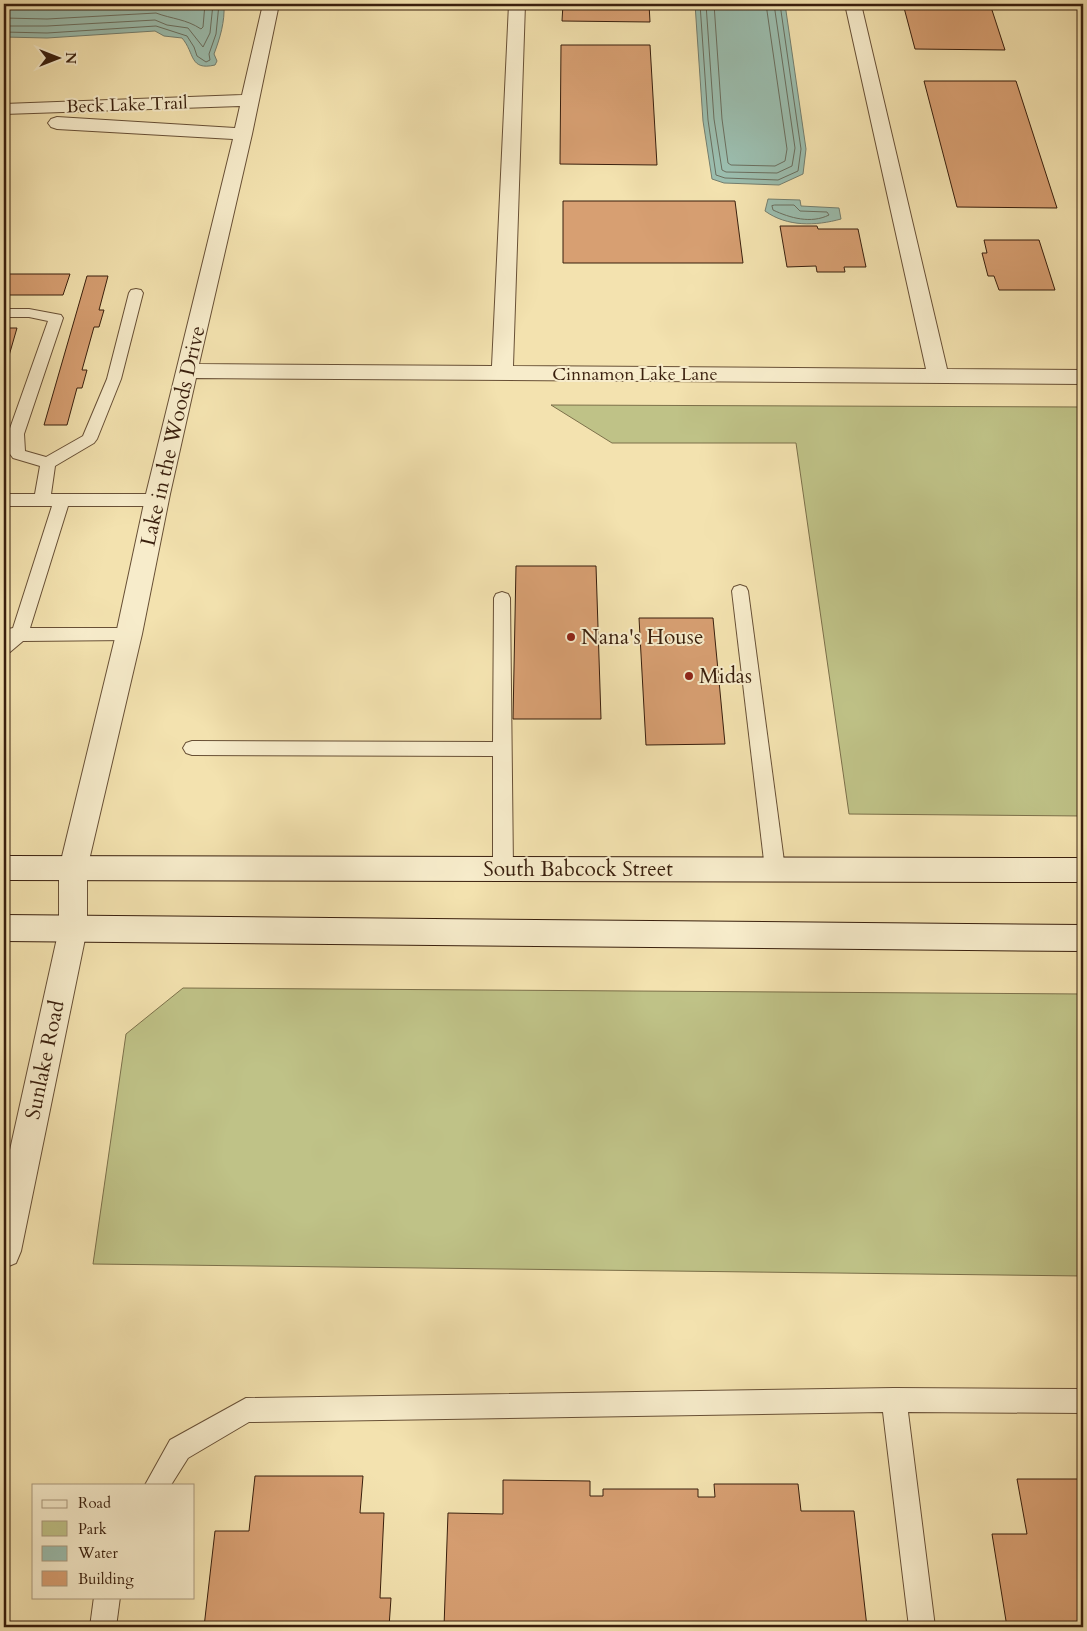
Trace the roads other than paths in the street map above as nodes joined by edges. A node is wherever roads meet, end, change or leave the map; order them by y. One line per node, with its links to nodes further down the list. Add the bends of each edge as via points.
1 (271, 4): 4 (street, Lake in the Woods Drive)
2 (517, 4): 11 (street)
3 (853, 4): 12 (street)
4 (249, 100): 5 (street, Beck Lake Trail); 7 (street, Lake in the Woods Drive)
5 (4, 108)
6 (4, 118): 7 (street, Beck Lake Trail)
7 (243, 134): 10 (street, Lake in the Woods Drive)
8 (136, 293): 14 (lane, via 114,380 89,439)
9 (4, 313): 14 (lane, via 56,318 16,434 18,454)
10 (187, 371): 11 (street, Cinnamon Lake Lane); 18 (street, Lake in the Woods Drive)
11 (502, 373): 12 (street, Cinnamon Lake Lane)
12 (938, 376): 13 (street, Cinnamon Lake Lane)
13 (1083, 377)
14 (48, 463): 16 (lane)
15 (4, 500): 16 (lane)
16 (42, 500): 17 (lane)
17 (62, 500): 18 (lane); 22 (lane)
18 (157, 500): 21 (street, Lake in the Woods Drive)
19 (740, 591): 29 (lane)
20 (502, 598): 25 (lane)
21 (129, 634): 22 (lane); 27 (street, Lake in the Woods Drive)
22 (11, 635): 23 (lane)
23 (4, 647)
24 (192, 748): 25 (lane)
25 (503, 749): 28 (lane)
26 (4, 868): 27 (street, South Babcock Street)
27 (73, 868): 28 (street, South Babcock Street); 32 (street, Sunlake Road)
28 (503, 869): 29 (street, South Babcock Street)
29 (776, 870): 30 (street, South Babcock Street)
30 (1083, 870)
31 (4, 928): 32 (street)
32 (73, 929): 33 (street); 34 (street, Sunlake Road)
33 (1083, 938)
34 (4, 1251)
35 (894, 1400): 36 (lane); 37 (lane, via 246,1410 179,1449); 40 (lane)
36 (1083, 1401)
37 (158, 1484)
38 (108, 1598): 39 (lane)
39 (103, 1627)
40 (922, 1627)

